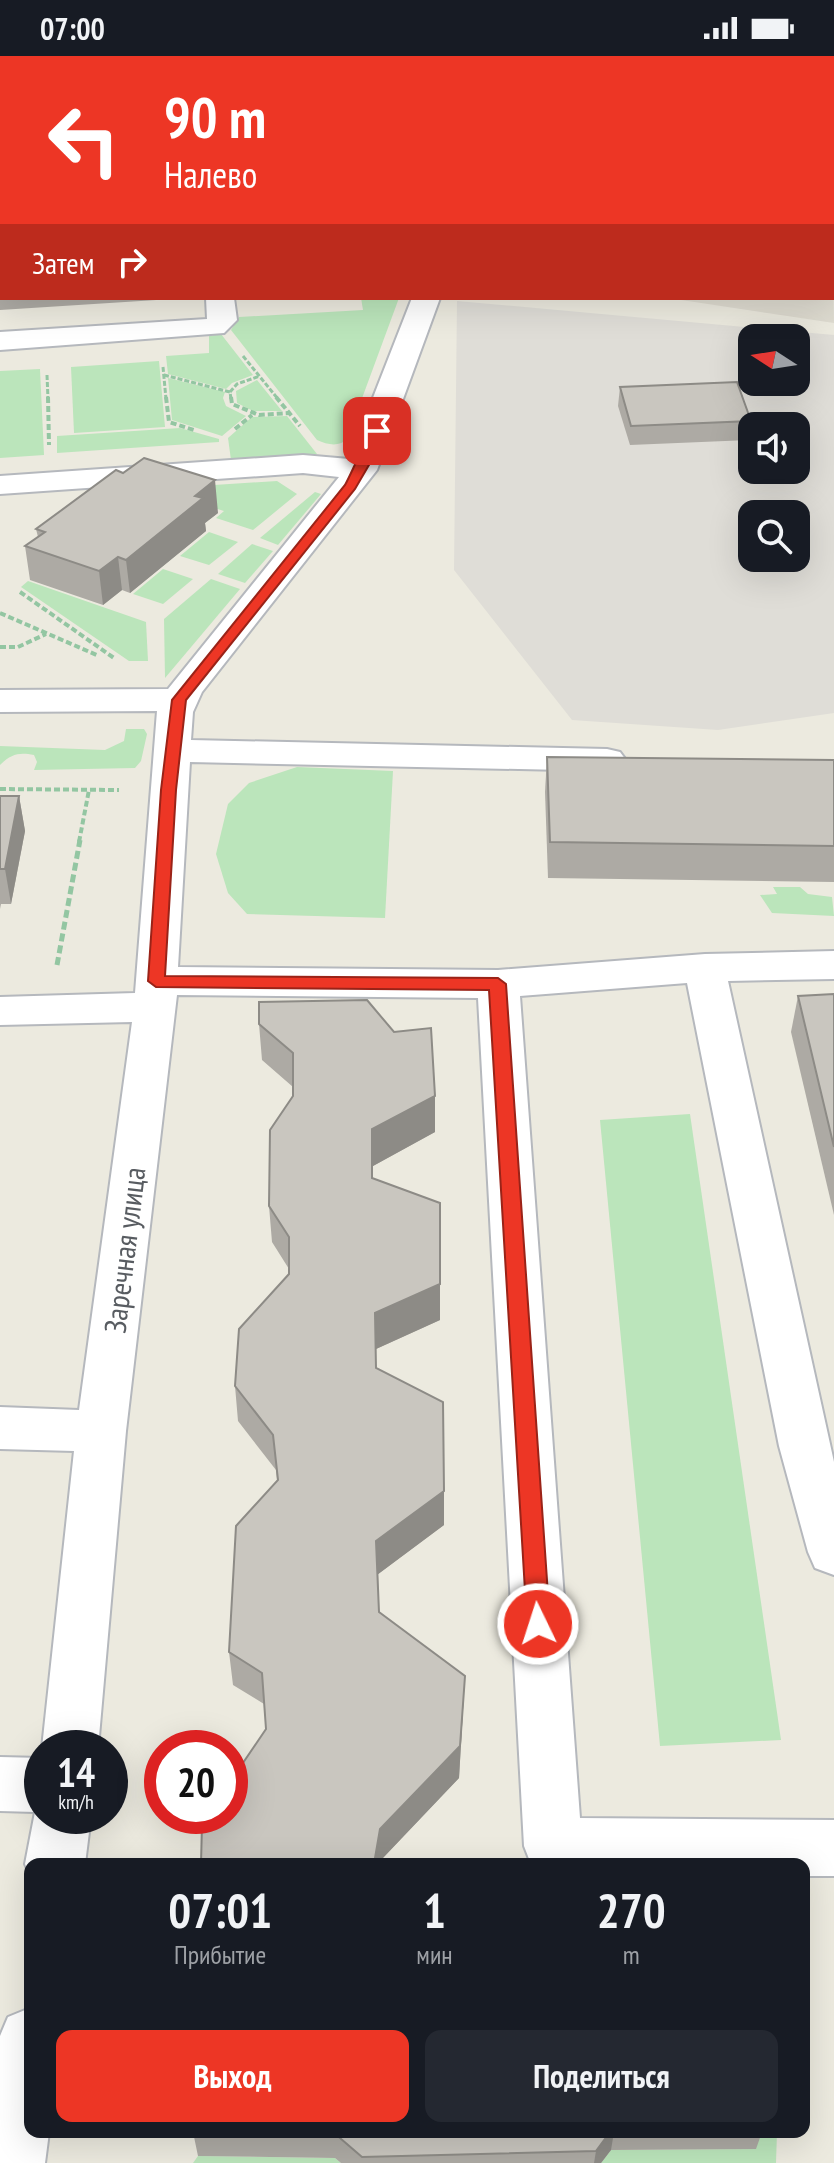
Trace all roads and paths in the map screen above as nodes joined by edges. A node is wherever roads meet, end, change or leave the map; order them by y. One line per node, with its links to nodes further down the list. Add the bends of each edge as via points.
1 (220, 300): 3 (street, via 223,320)
2 (425, 300): 13 (street)
3 (214, 327): 4 (street); 8 (path)
4 (159, 331): 5 (street); 7 (path)
5 (46, 338): 6 (street); 14 (path)
6 (0, 341)
7 (164, 375): 9 (path); 12 (path, via 169,422 223,439)
8 (260, 376): 9 (path); 10 (path)
9 (230, 392): 10 (path, via 239,410 262,416)
10 (289, 413): 11 (path)
11 (308, 436)
12 (228, 469): 13 (street, via 311,464); 14 (street)
13 (361, 470): 22 (street)
14 (51, 482): 15 (street)
15 (0, 485)
16 (20, 592): 20 (path)
17 (0, 613): 18 (path)
18 (47, 633): 19 (path, via 18,647); 20 (path, via 97,656)
19 (0, 647)
20 (112, 657): 21 (path)
21 (122, 663)
22 (179, 700): 23 (street); 24 (street, Заречная улица)
23 (0, 701)
24 (172, 751): 25 (street); 32 (street, Заречная улица)
25 (645, 761)
26 (0, 789): 27 (path)
27 (89, 790): 28 (path); 33 (path)
28 (132, 790)
29 (834, 965): 30 (street)
30 (705, 968): 31 (street); 37 (street, via 804,1446)
31 (498, 984): 32 (street); 42 (street, via 553,1846)
32 (155, 994): 33 (street); 36 (street, Заречная улица)
33 (49, 1010): 34 (street)
34 (0, 1011)
35 (0, 1428): 36 (street)
36 (101, 1431): 38 (street, Заречная улица)
37 (834, 1552)
38 (72, 1730)
39 (0, 1784): 40 (street)
40 (24, 1785)
41 (59, 1834): 43 (street)
42 (834, 1848)
43 (56, 1858)
44 (24, 2080): 45 (street)
45 (12, 2163)

